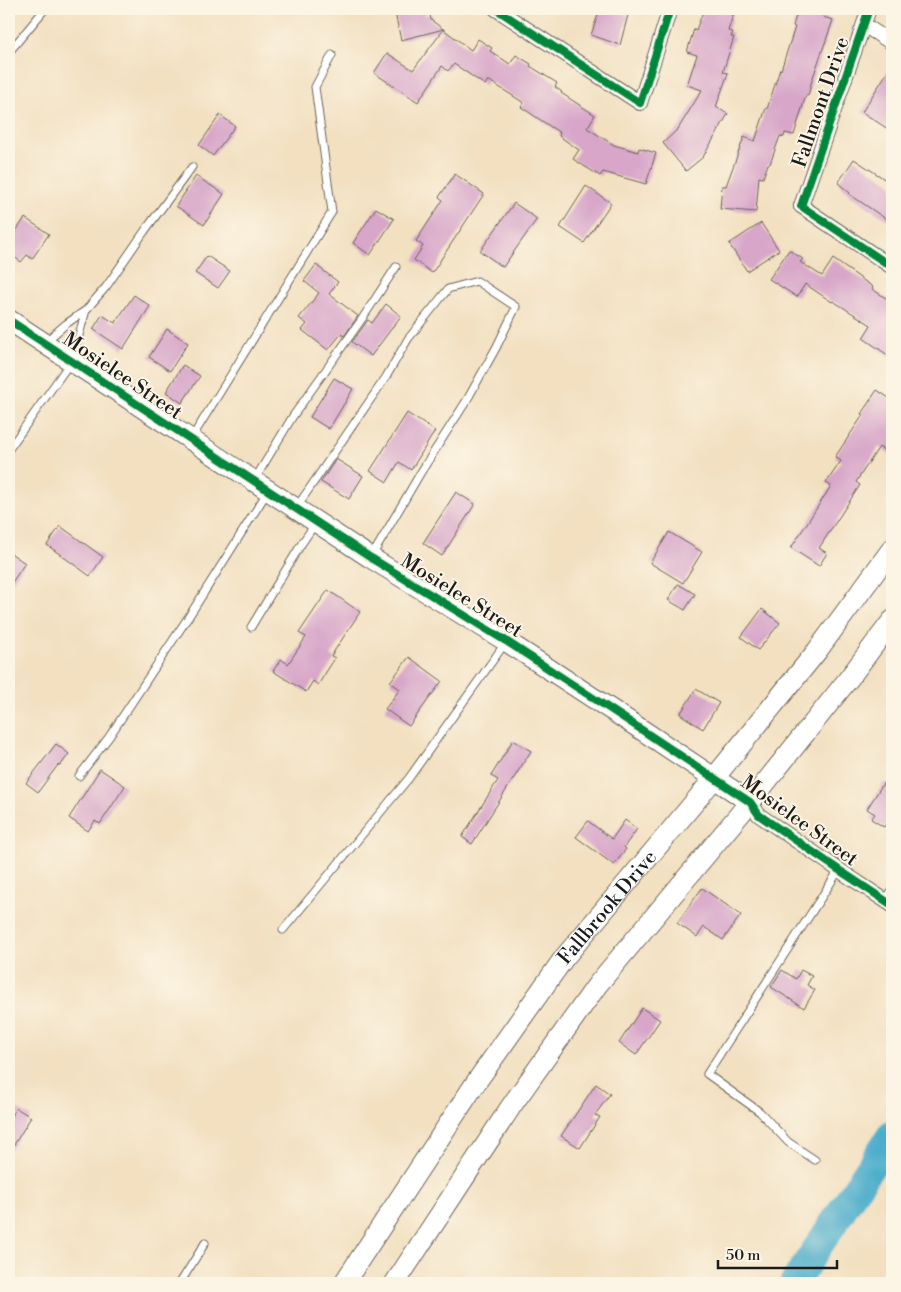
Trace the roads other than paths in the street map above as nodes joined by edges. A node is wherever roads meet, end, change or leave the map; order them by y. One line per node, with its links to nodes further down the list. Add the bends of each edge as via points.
1 (45, 9): 7 (lane)
2 (496, 9): 3 (street, via 640,103)
3 (670, 9)
4 (869, 9): 5 (street, Fallmont Drive)
5 (864, 25): 6 (street); 11 (street, Fallmont Drive, via 801,206)
6 (892, 44)
7 (9, 52)
8 (332, 55): 16 (lane, via 315,87 332,212)
9 (192, 167): 12 (lane)
10 (396, 267): 18 (lane, via 293,416)
11 (892, 267)
12 (86, 310): 14 (lane); 15 (lane)
13 (9, 320): 14 (main road, Mosielee Street)
14 (45, 343): 15 (main road, Mosielee Street)
15 (72, 360): 16 (main road, Mosielee Street); 17 (lane)
16 (190, 439): 18 (main road, Mosielee Street)
17 (9, 449)
18 (261, 486): 19 (main road, Mosielee Street); 26 (lane, via 188,618 109,737)
19 (296, 508): 20 (main road, Mosielee Street); 22 (lane, via 386,377 408,339 448,289 477,281 516,307 467,400)
20 (317, 522): 22 (main road, Mosielee Street); 24 (lane)
21 (892, 549): 27 (main road, Fallbrook Drive, via 817,650)
22 (371, 558): 25 (main road, Mosielee Street)
23 (892, 621): 28 (main road, Fallbrook Drive)
24 (251, 627)
25 (506, 642): 27 (main road, Mosielee Street); 31 (lane, via 409,778)
26 (79, 776)
27 (714, 778): 28 (main road, Mosielee Street); 35 (main road, Fallbrook Drive, via 564,958 477,1081)
28 (750, 802): 29 (street, Mosielee Street, via 759,815); 36 (main road, Fallbrook Drive, via 598,984 512,1105)
29 (839, 870): 30 (street, Mosielee Street); 32 (lane, via 708,1074 760,1112 788,1142)
30 (890, 899)
31 (283, 930)
32 (815, 1160)
33 (205, 1243): 34 (lane)
34 (180, 1283)
35 (344, 1283)
36 (395, 1283)

